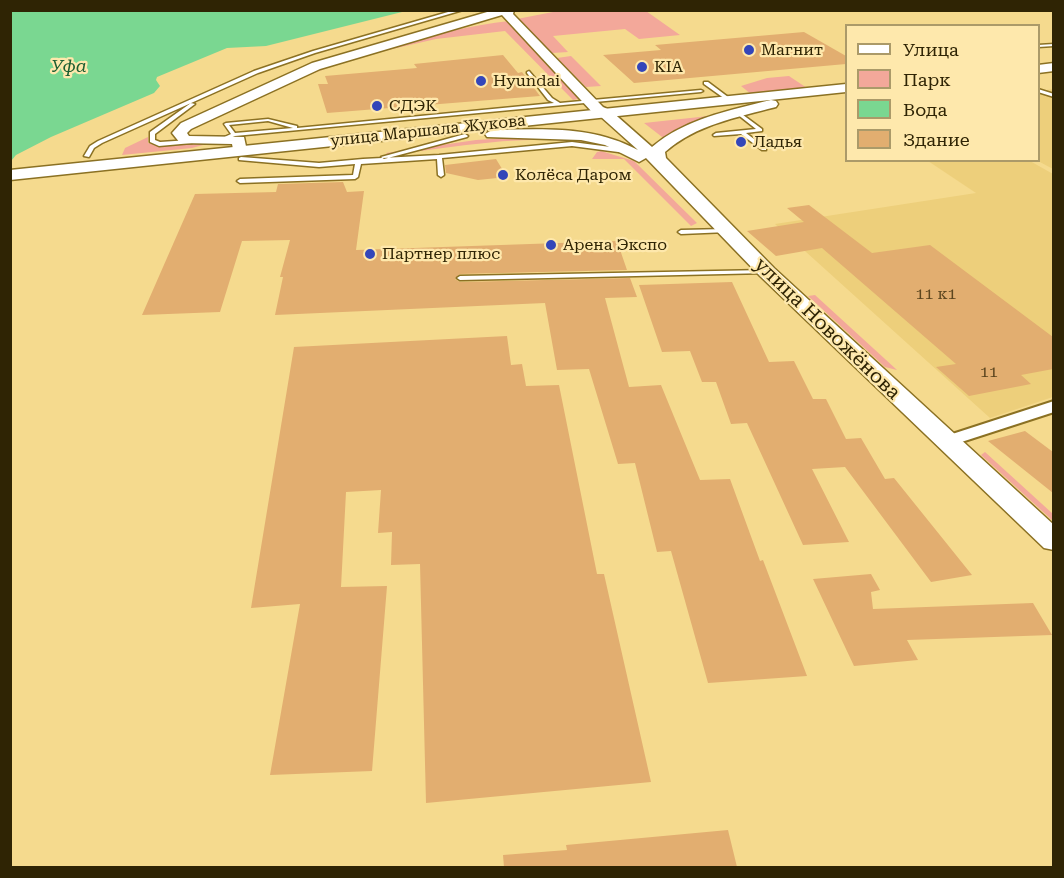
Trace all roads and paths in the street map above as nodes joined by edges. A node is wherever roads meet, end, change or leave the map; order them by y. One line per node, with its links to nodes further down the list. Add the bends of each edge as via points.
1 (461, 10): 7 (lane, via 314,52)
2 (508, 10): 10 (street, улица Новожёнова, via 507,14); 20 (street, via 298,73 186,126 179,133)
3 (529, 72): 12 (lane, via 550,99)
4 (706, 82): 9 (lane)
5 (845, 88): 9 (main road, улица Маршала Жукова)
6 (700, 91): 10 (lane)
7 (207, 93): 20 (lane, via 152,133 152,141 159,144); 24 (lane, via 100,142)
8 (845, 96): 11 (main road, улица Маршала Жукова)
9 (730, 100): 14 (main road, улица Маршала Жукова)
10 (590, 102): 12 (lane); 14 (street, улица Новожёнова)
11 (771, 104): 13 (street); 14 (main road, улица Маршала Жукова)
12 (560, 105): 15 (lane)
13 (739, 113): 16 (lane, via 760,130); 28 (street, via 664,143 657,151)
14 (609, 117): 17 (main road, улица Маршала Жукова); 21 (main road, улица Маршала Жукова); 28 (street, улица Новожёнова)
15 (302, 129): 21 (lane); 21 (lane, via 268,120 226,124)
16 (742, 132): 18 (lane); 22 (lane)
17 (492, 134): 19 (main road, улица Маршала Жукова); 23 (street, via 587,137)
18 (716, 135)
19 (465, 136): 21 (main road, улица Маршала Жукова); 26 (lane)
20 (193, 142): 21 (street)
21 (234, 146): 26 (lane, via 320,165); 27 (main road, улица Маршала Жукова)
22 (764, 149)
23 (627, 151): 25 (lane, via 572,144); 28 (street)
24 (87, 156)
25 (439, 157): 26 (lane); 29 (lane)
26 (358, 163): 31 (lane, via 355,177)
27 (119, 167): 30 (main road, улица Маршала Жукова); 32 (main road, улица Маршала Жукова)
28 (669, 170): 33 (street, улица Новожёнова)
29 (441, 175)
30 (10, 176)
31 (240, 181)
32 (10, 184)
33 (727, 231): 34 (lane); 35 (street, улица Новожёнова)
34 (681, 232)
35 (767, 273): 36 (lane); 38 (street, улица Новожёнова)
36 (460, 278)
37 (1053, 406): 38 (street)
38 (946, 442): 39 (street, улица Новожёнова)
39 (1053, 541)

